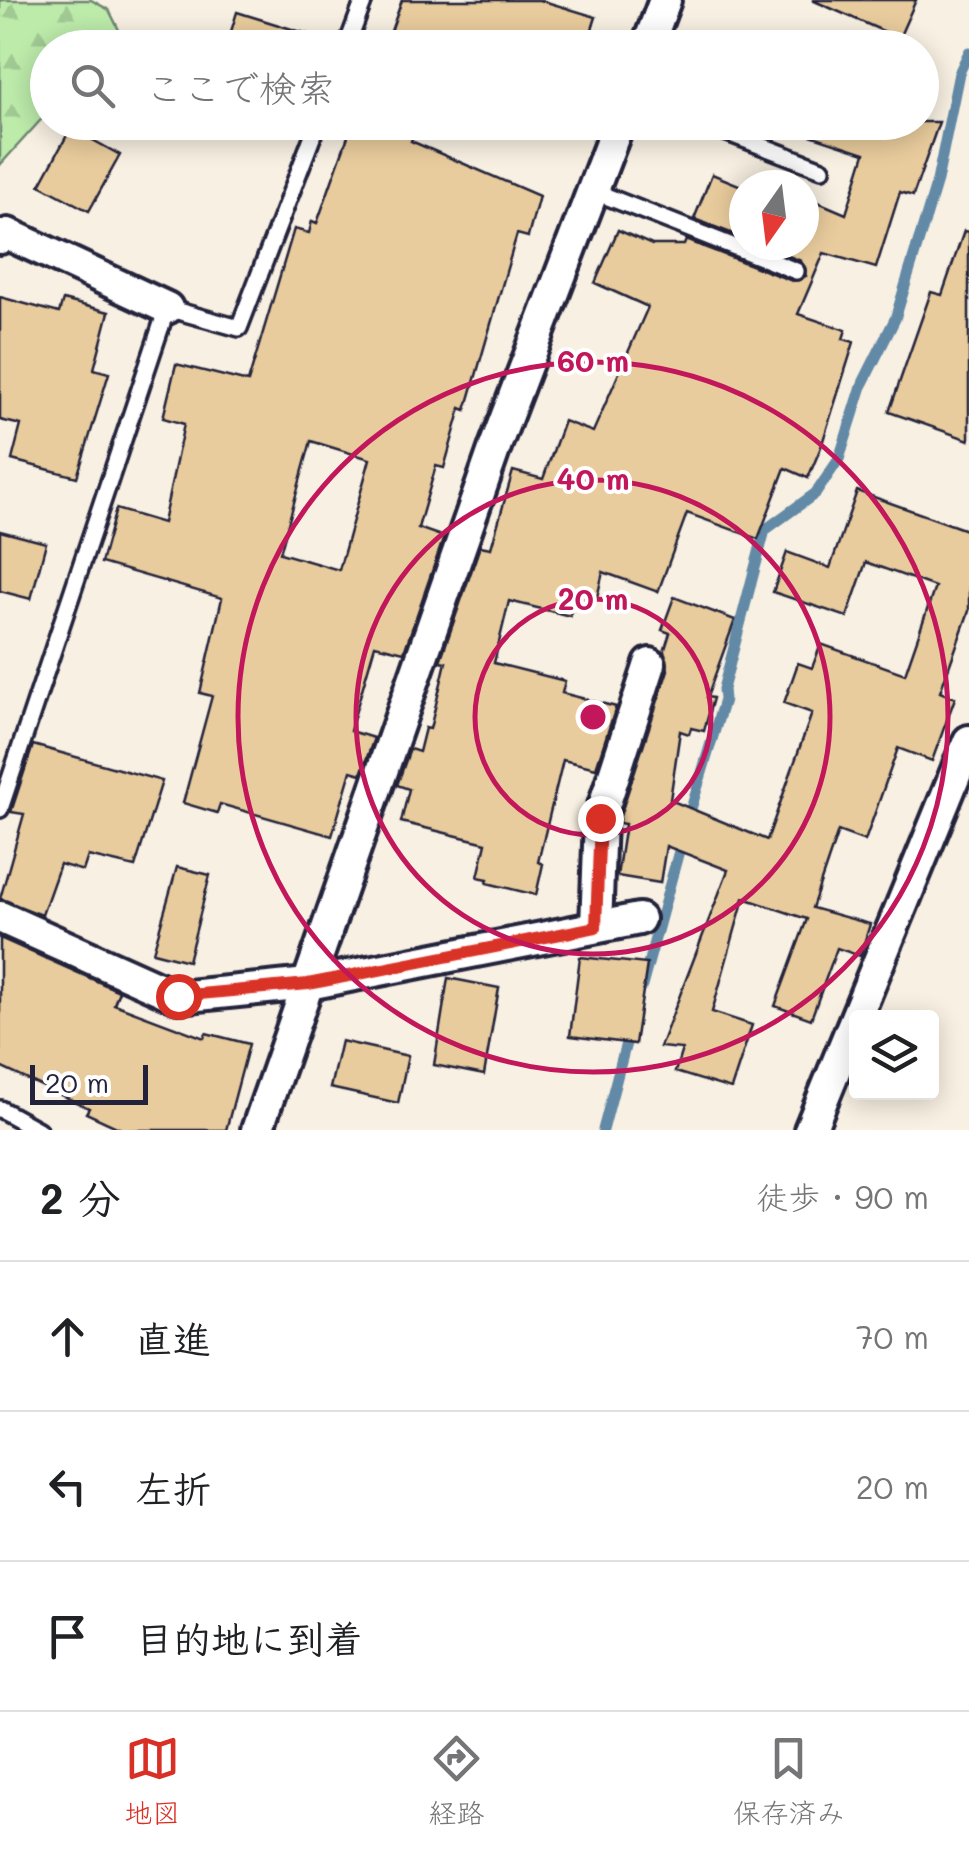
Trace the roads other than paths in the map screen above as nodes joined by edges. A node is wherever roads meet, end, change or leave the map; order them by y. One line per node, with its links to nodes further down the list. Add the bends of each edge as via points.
1 (364, 0): 3 (lane)
2 (666, 0): 4 (street)
3 (353, 30)
4 (654, 30)
5 (311, 140): 12 (lane, via 239,328)
6 (611, 140): 9 (street)
7 (745, 140): 8 (lane)
8 (822, 170)
9 (593, 191): 11 (lane); 19 (street, via 496,444)
10 (0, 238): 12 (street, via 8,234)
11 (796, 271)
12 (166, 308): 15 (lane)
13 (650, 664): 18 (street, via 600,818)
14 (969, 741): 23 (street)
15 (0, 809)
16 (0, 916): 19 (street, via 178,996)
17 (639, 920): 18 (street)
18 (596, 927): 19 (street)
19 (308, 984): 22 (street)
20 (0, 1110): 21 (lane)
21 (38, 1130)
22 (257, 1130)
23 (810, 1130)

